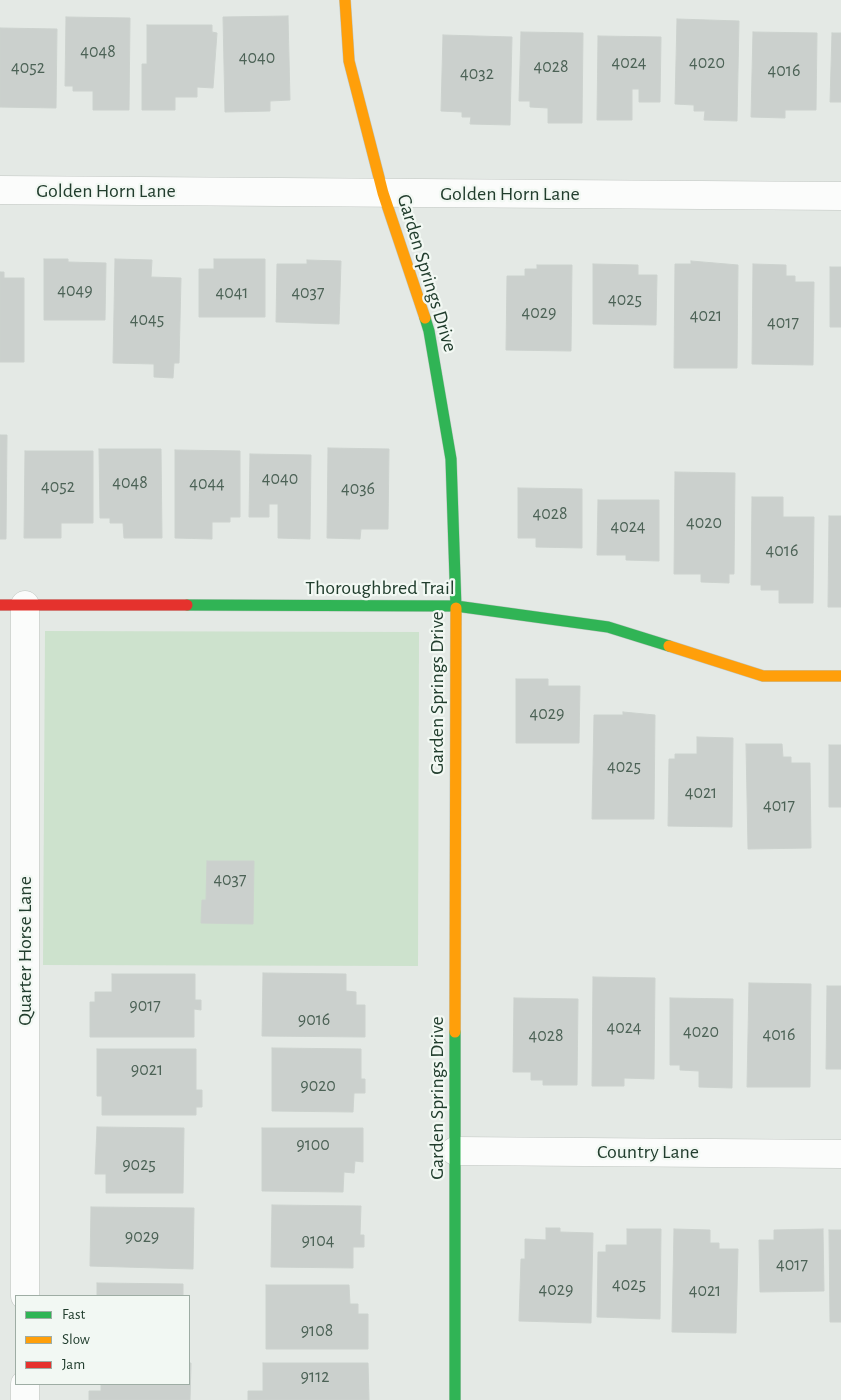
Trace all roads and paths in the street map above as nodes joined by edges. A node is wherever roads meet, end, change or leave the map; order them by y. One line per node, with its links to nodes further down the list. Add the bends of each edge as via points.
1 (345, 0): 3 (street, Garden Springs Drive, via 349,61)
2 (0, 190): 3 (street, Golden Horn Lane)
3 (383, 193): 4 (street, Golden Horn Lane); 6 (street, Garden Springs Drive, via 429,331 452,459)
4 (841, 196)
5 (12, 605): 6 (street, Thoroughbred Trail); 10 (street, Quarter Horse Lane)
6 (456, 606): 7 (street, Thoroughbred Trail, via 608,627 763,676); 8 (street, Garden Springs Drive)
7 (841, 676)
8 (455, 1152): 9 (street, Country Lane); 13 (street, Garden Springs Drive)
9 (841, 1154)
10 (25, 1295)
11 (25, 1385): 12 (street)
12 (25, 1400)
13 (455, 1400)

